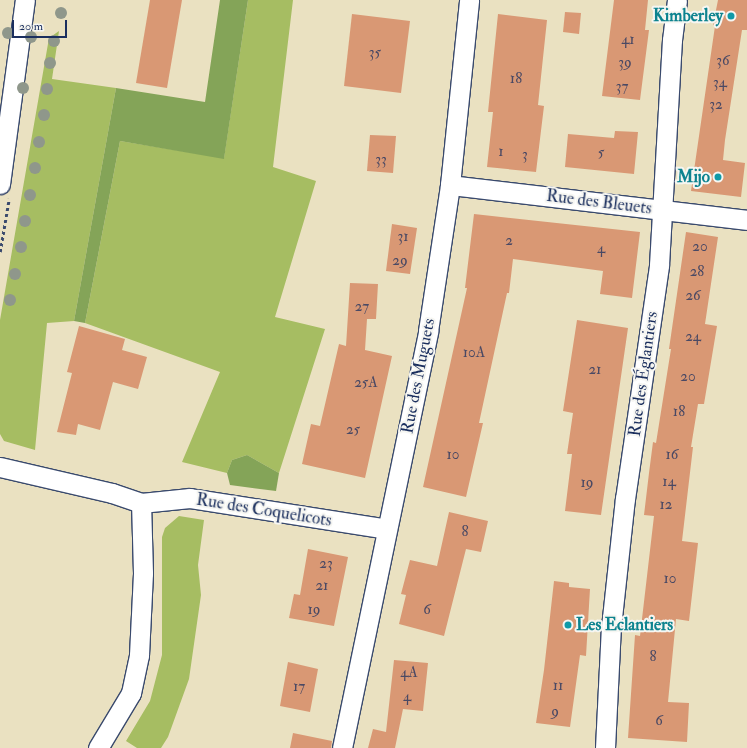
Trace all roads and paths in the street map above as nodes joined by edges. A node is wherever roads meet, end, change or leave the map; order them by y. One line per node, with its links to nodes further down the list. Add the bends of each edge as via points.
1 (24, 0): 4 (street)
2 (469, 0): 5 (street, Rue des Muguets)
3 (677, 0): 6 (street, Rue des Églantiers)
4 (0, 184)
5 (450, 185): 6 (street, Rue des Bleuets); 10 (street, Rue des Muguets, via 428,331)
6 (661, 209): 7 (street, Rue des Bleuets); 13 (street, Rue des Églantiers, via 659,265 611,627)
7 (747, 220)
8 (0, 467): 9 (street, Rue des Coquelicots, via 112,493)
9 (142, 504): 10 (street, Rue des Coquelicots, via 190,498); 11 (street, via 139,655 131,693)
10 (387, 529): 12 (street, Rue des Muguets)
11 (98, 748)
12 (342, 748)
13 (605, 748)

